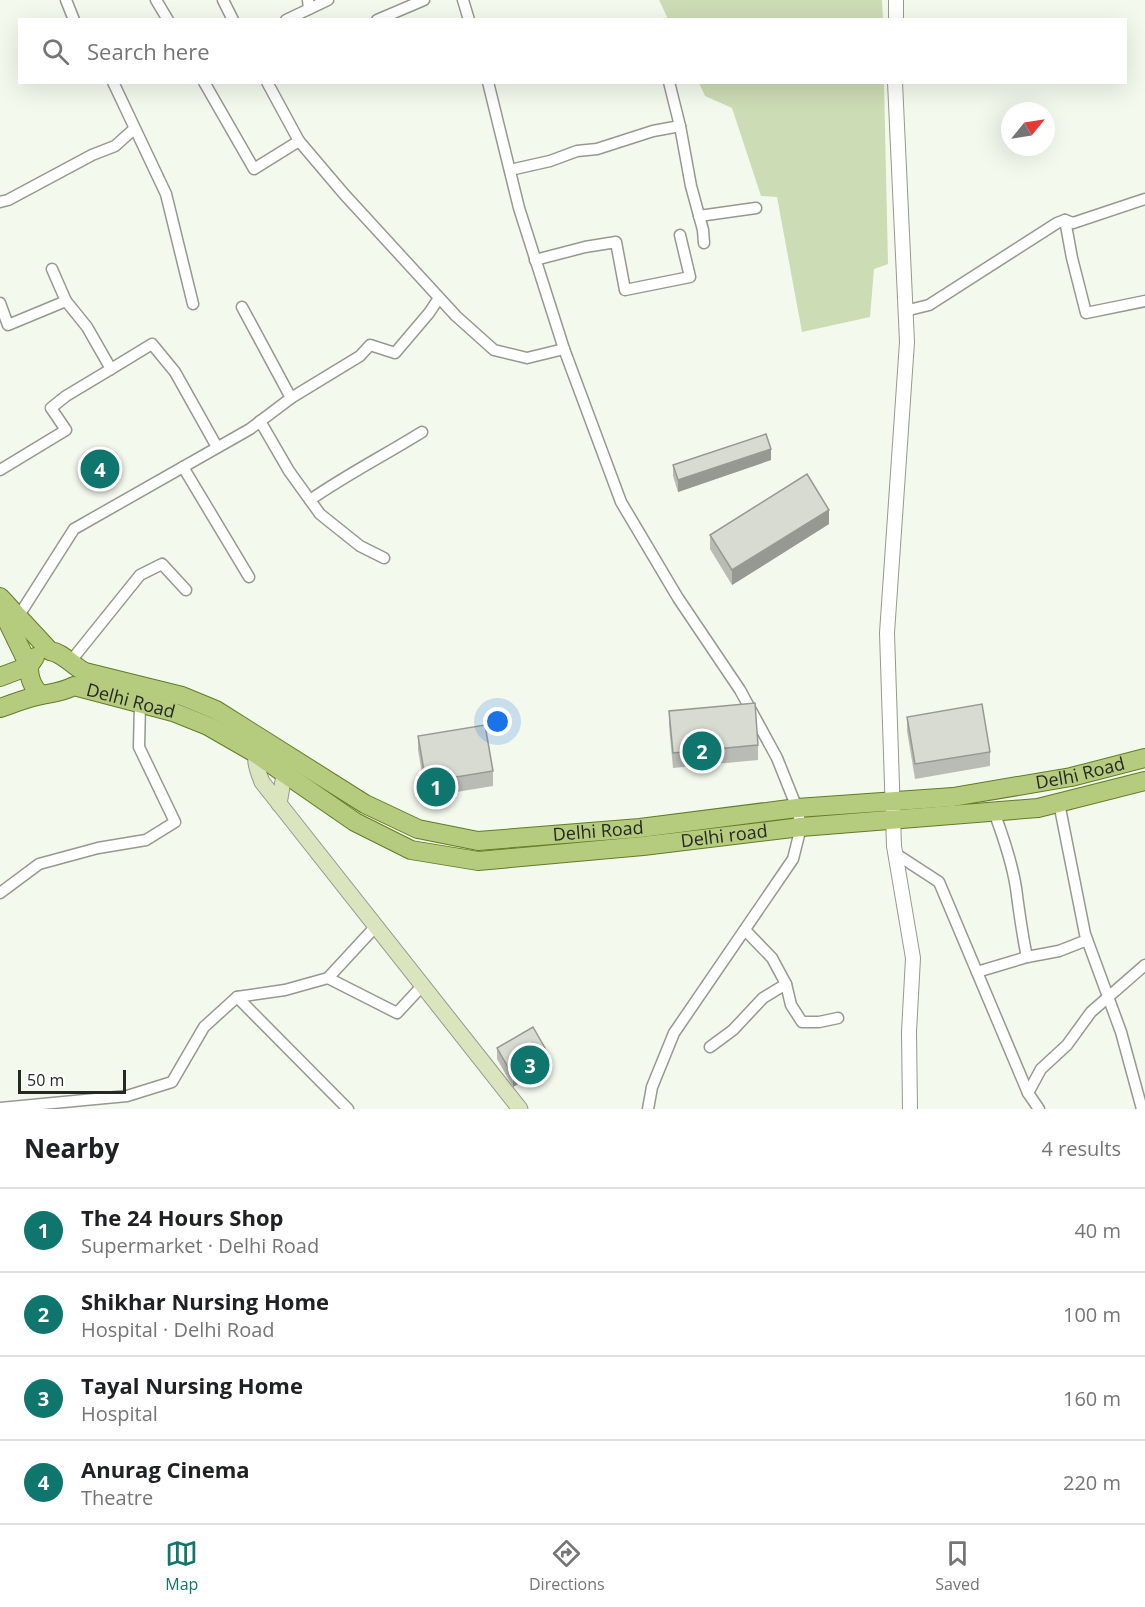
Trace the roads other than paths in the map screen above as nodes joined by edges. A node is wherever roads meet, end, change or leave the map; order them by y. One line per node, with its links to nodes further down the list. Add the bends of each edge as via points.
1 (66, 0): 9 (street)
2 (156, 0): 10 (street)
3 (223, 0): 11 (street)
4 (328, 0): 8 (street)
5 (424, 0): 13 (street)
6 (463, 0): 14 (street)
7 (896, 0): 15 (street)
8 (308, 4): 12 (street)
9 (73, 18)
10 (167, 18)
11 (232, 18)
12 (289, 18)
13 (382, 18)
14 (468, 18)
15 (896, 18)
16 (114, 84): 23 (street)
17 (205, 84): 24 (street, via 254,169)
18 (268, 84): 24 (street)
19 (488, 84): 25 (street)
20 (670, 84): 22 (street)
21 (895, 84): 41 (street)
22 (680, 126): 25 (street); 29 (street)
23 (134, 129): 27 (street, via 115,146); 39 (street, via 166,194)
24 (299, 141): 35 (street)
25 (510, 170): 33 (street)
26 (1145, 199): 30 (street, via 1073,223)
27 (0, 202)
28 (756, 208): 29 (street)
29 (699, 216): 32 (street)
30 (1065, 220): 37 (street, via 1086,312); 41 (street, via 929,305)
31 (680, 235): 33 (street, via 690,277 625,290 616,242)
32 (704, 243)
33 (536, 260): 42 (street)
34 (52, 269): 36 (street)
35 (439, 297): 42 (street, via 494,350 527,358); 44 (street, via 395,352 370,345 360,356)
36 (66, 301): 38 (street, via 8,325); 43 (street, via 87,327)
37 (1145, 301)
38 (0, 303)
39 (193, 304)
40 (242, 307): 44 (street)
41 (905, 311): 68 (street, via 907,342 887,633)
42 (564, 348): 71 (street, via 621,502 678,598 740,690 777,758)
43 (111, 369): 47 (street, via 152,344 175,372); 49 (street, via 51,408 66,430)
44 (291, 398): 45 (street)
45 (260, 421): 47 (street); 50 (street)
46 (422, 432): 50 (street)
47 (217, 447): 48 (street)
48 (183, 466): 52 (street); 56 (street, via 74,529)
49 (0, 470)
50 (310, 500): 51 (street, via 320,514 360,546)
51 (384, 558)
52 (249, 577)
53 (186, 590): 58 (street, via 162,564 140,575)
54 (0, 597): 56 (main road, Delhi Road)
55 (0, 606): 59 (main road)
56 (18, 617): 57 (main road, Delhi Road)
57 (50, 651): 58 (main road, Delhi Road, via 61,653); 59 (main road, via 42,652)
58 (70, 662): 64 (main road, Delhi Road, via 85,672 182,696 216,710)
59 (28, 666): 60 (main road); 61 (main road)
60 (0, 677)
61 (39, 695): 62 (main road, Delhi Road, via 74,686); 63 (main road, Delhi Road)
62 (140, 703): 64 (main road, Delhi Road); 76 (street, via 139,747 174,822 146,840 39,864)
63 (0, 708)
64 (260, 747): 66 (main road, Delhi Road); 70 (main road, via 256,767 262,783)
65 (1145, 758): 68 (main road, Delhi Road, via 1071,777 963,795)
66 (289, 767): 70 (main road); 71 (main road, Delhi Road, via 418,829 478,841 640,828); 74 (main road, Delhi road, via 355,822 411,850 478,861)
67 (1145, 781): 69 (main road, Delhi road)
68 (892, 801): 71 (main road, Delhi Road); 73 (street)
69 (1059, 803): 72 (main road, Delhi road); 79 (street)
70 (279, 804): 77 (main road)
71 (797, 808): 74 (street)
72 (994, 812): 73 (main road, Delhi road); 80 (street, via 1016,886 1018,919)
73 (893, 820): 74 (main road, Delhi road); 75 (street)
74 (801, 827): 78 (street, via 793,859)
75 (896, 854): 82 (street, via 939,882); 96 (street, via 913,958)
76 (0, 893)
77 (376, 926): 83 (street); 85 (main road)
78 (745, 930): 84 (street, via 772,958); 95 (street, via 674,1033 651,1087)
79 (1087, 940): 80 (street); 86 (street)
80 (1027, 957): 82 (street)
81 (1145, 965): 86 (street)
82 (977, 972): 90 (street)
83 (328, 978): 85 (street, via 397,1013); 87 (street)
84 (786, 984): 88 (street, via 790,1005 802,1022); 89 (street, via 763,998 733,1030)
85 (423, 985): 94 (main road)
86 (1108, 997): 90 (street, via 1041,1069); 98 (street)
87 (237, 998): 91 (street, via 204,1027 172,1082); 93 (street)
88 (838, 1018)
89 (710, 1047)
90 (1033, 1101): 97 (street)
91 (86, 1104): 92 (street)
92 (0, 1108)
93 (348, 1109)
94 (520, 1109)
95 (648, 1109)
96 (909, 1109)
97 (1023, 1109)
98 (1142, 1109)

